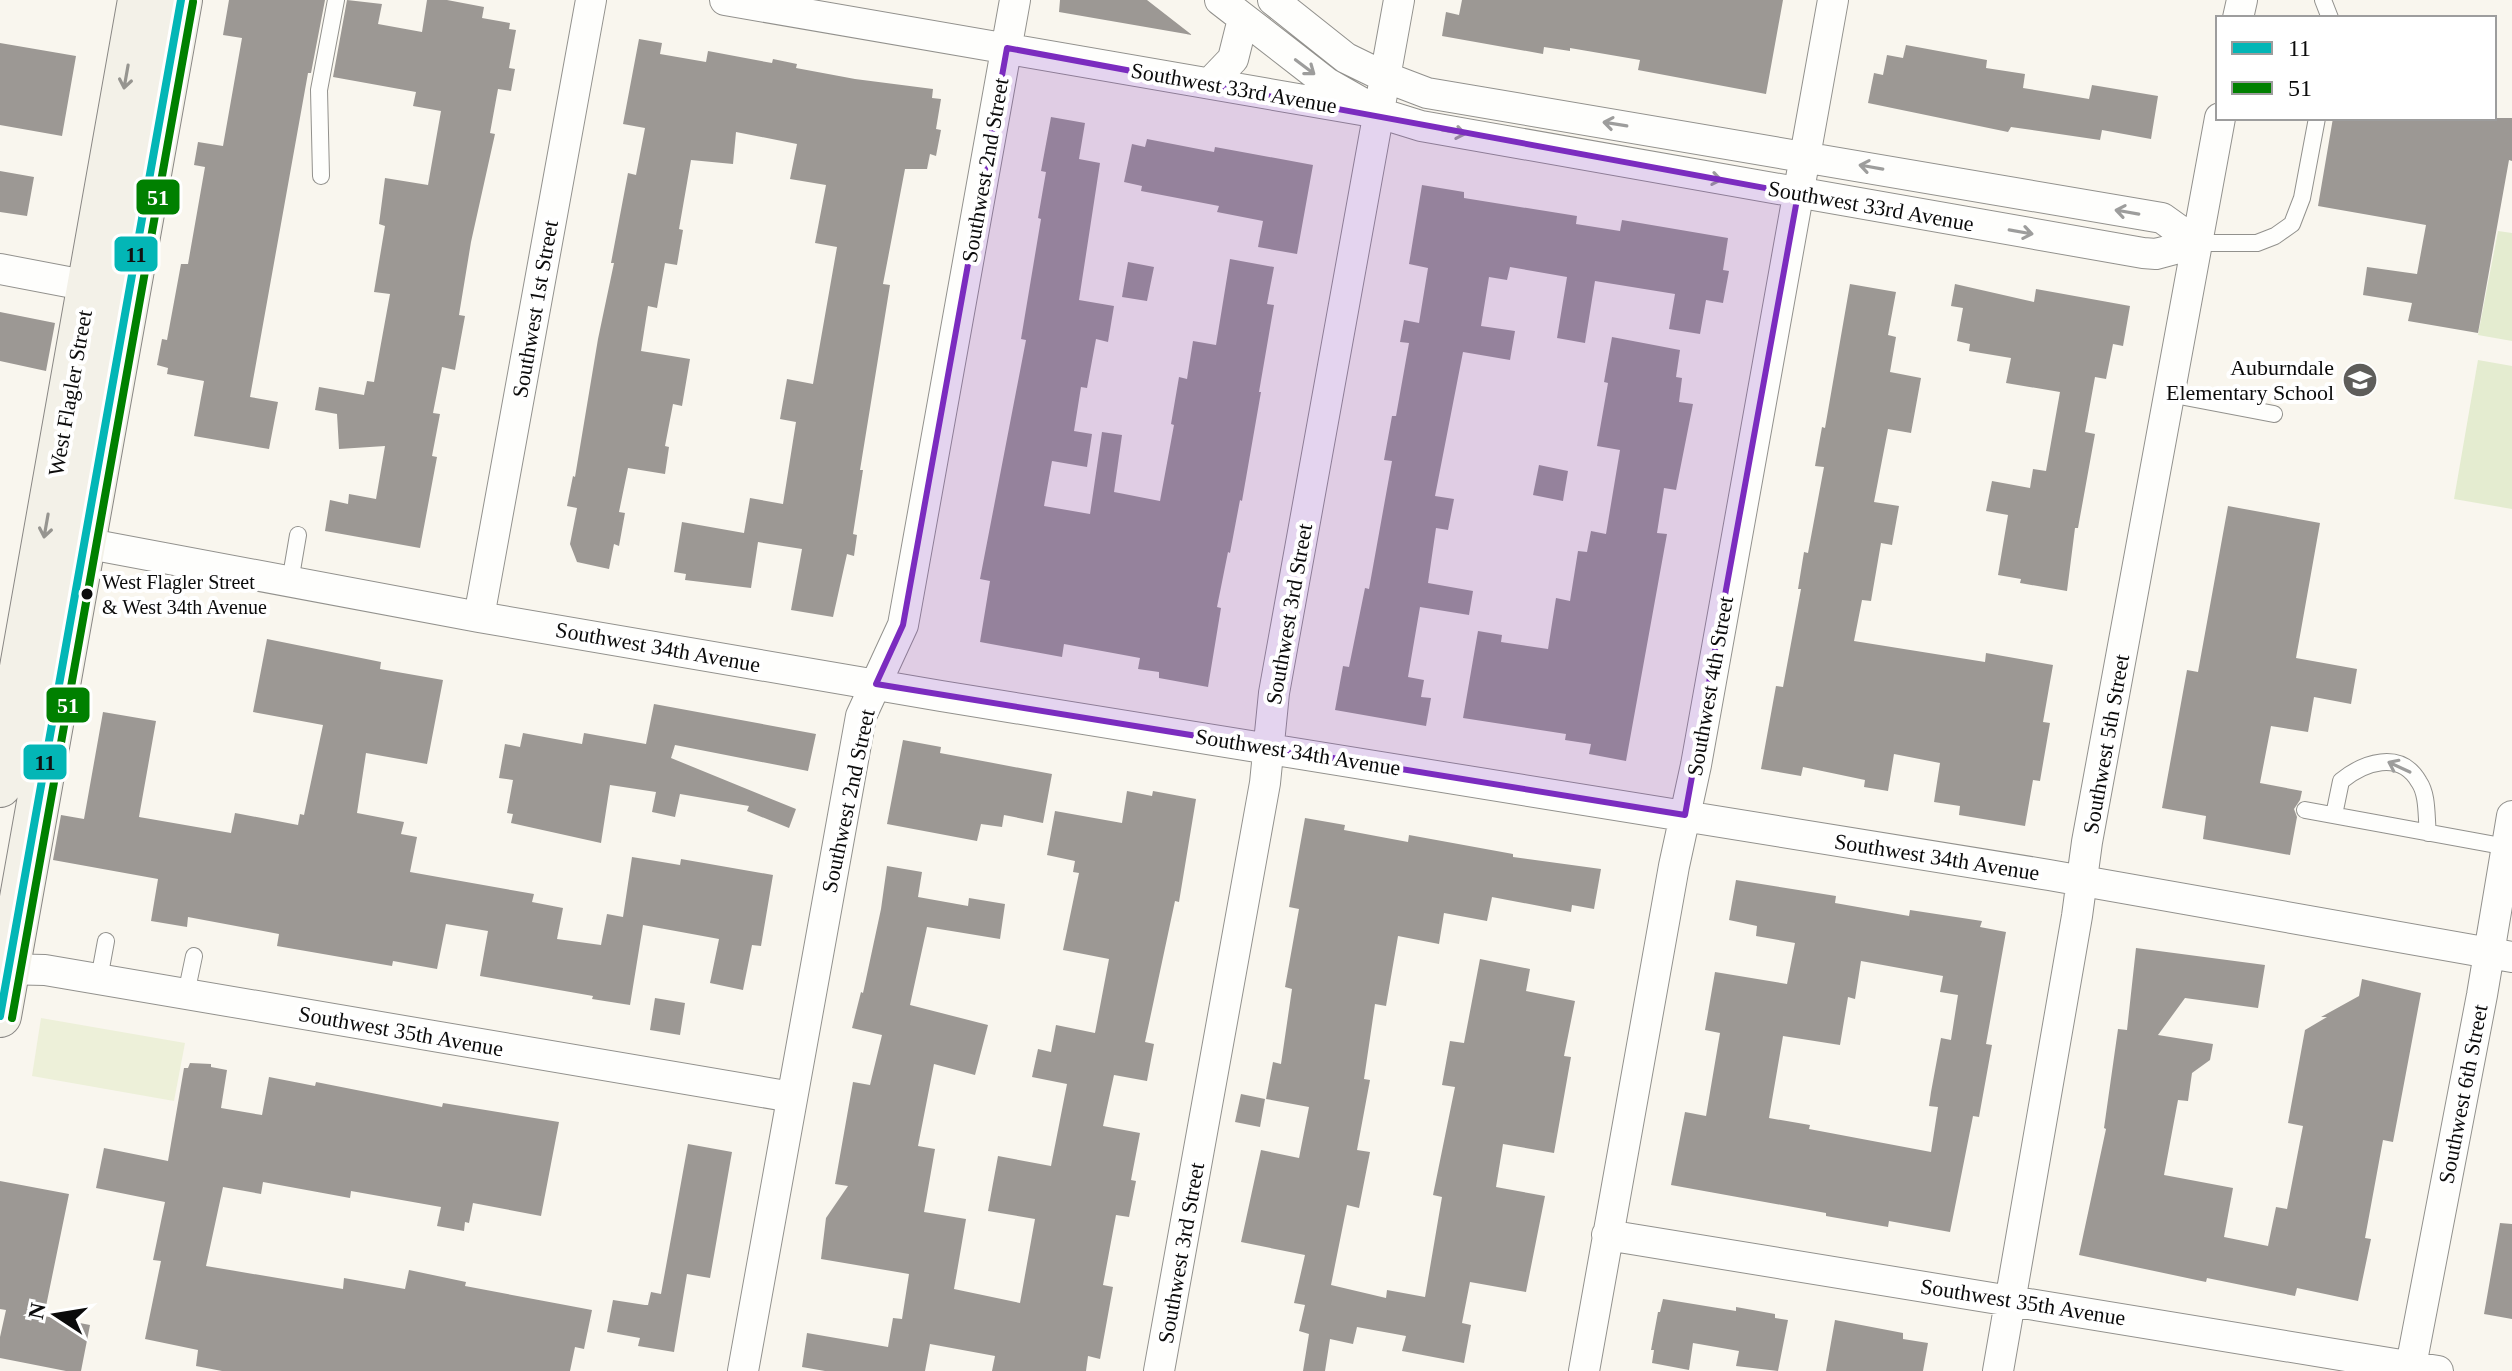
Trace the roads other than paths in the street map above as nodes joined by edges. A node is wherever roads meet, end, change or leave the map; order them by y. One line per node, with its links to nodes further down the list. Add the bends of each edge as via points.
1 (139, 0): 23 (main road, West Flagler Street, one-way to 23)
2 (181, 0): 27 (main road, West Flagler Street)
3 (336, 0): 19 (lane, via 319,90)
4 (591, 0): 29 (street, Southwest 1st Street)
5 (725, 0): 12 (street, Southwest 33rd Avenue)
6 (1015, 0): 12 (street, Southwest 2nd Street)
7 (1220, 0): 11 (street)
8 (1273, 0): 13 (street, Southwest 33rd Avenue, via 1346,58)
9 (1399, 0): 13 (street, Southwest 3rd Street)
10 (1833, 0): 18 (street, Southwest 4th Street)
11 (1243, 19): 14 (street, via 1233,59); 15 (street, one-way to 15, via 1327,83)
12 (1007, 48): 14 (street, Southwest 33rd Avenue); 30 (street, Southwest 2nd Street, via 903,625)
13 (1385, 77): 15 (street, Southwest 3rd Street); 18 (street, Southwest 33rd Avenue, one-way to 13, via 1427,93)
14 (1210, 83): 15 (street, Southwest 33rd Avenue)
15 (1379, 113): 20 (street, Southwest 33rd Avenue, one-way to 20, via 1421,126); 32 (street, Southwest 3rd Street, via 1274,693)
16 (2220, 120): 21 (street, Southwest 5th Street)
17 (2317, 120): 21 (lane, via 2292,224 2257,243)
18 (1805, 156): 20 (street, Southwest 4th Street); 21 (street, Southwest 33rd Avenue, one-way to 18, via 2162,218)
19 (321, 176)
20 (1798, 194): 21 (street, Southwest 33rd Avenue, one-way to 21, via 2156,254); 35 (street, Southwest 4th Street)
21 (2197, 243): 24 (street, Southwest 5th Street)
22 (0, 269): 23 (street)
23 (89, 286): 31 (main road, West Flagler Street, one-way to 31, via 15,642)
24 (2169, 394): 25 (lane); 40 (street, Southwest 5th Street)
25 (2274, 414)
26 (298, 535): 28 (lane)
27 (84, 543): 28 (street, Southwest 34th Avenue); 44 (main road, West Flagler Street)
28 (290, 582): 29 (street, Southwest 34th Avenue)
29 (479, 617): 30 (street, Southwest 34th Avenue)
30 (876, 684): 32 (street, Southwest 34th Avenue); 48 (street, Southwest 2nd Street, via 861,716)
31 (6, 723): 33 (main road, West Flagler Street)
32 (1269, 747): 35 (street, Southwest 34th Avenue); 53 (street, Southwest 3rd Street)
33 (0, 786)
34 (2305, 810): 36 (lane)
35 (1685, 815): 40 (street, Southwest 34th Avenue); 49 (street, Southwest 4th Street)
36 (2334, 815): 38 (lane); 38 (lane, one-way to 36, via 2420,782 2385,761 2363,766 2341,781)
37 (2512, 816): 39 (street, Southwest 6th Street)
38 (2428, 833): 39 (lane)
39 (2507, 847): 42 (street, Southwest 6th Street)
40 (2083, 881): 42 (street, Southwest 34th Avenue); 50 (street, Southwest 5th Street)
41 (106, 941): 45 (lane)
42 (2501, 955): 51 (street, Southwest 6th Street)
43 (194, 956): 46 (lane)
44 (4, 969): 45 (street, Southwest 35th Avenue); 47 (main road, West Flagler Street)
45 (99, 979): 46 (street, Southwest 35th Avenue)
46 (186, 994): 48 (street, Southwest 35th Avenue)
47 (0, 1016)
48 (792, 1097): 52 (street, Southwest 2nd Street)
49 (1607, 1235): 50 (street, Southwest 35th Avenue); 54 (street, Southwest 4th Street)
50 (2011, 1300): 51 (street, Southwest 35th Avenue); 55 (street, Southwest 5th Street)
51 (2420, 1369)
52 (743, 1371)
53 (1159, 1371)
54 (1584, 1371)
55 (1998, 1371)

